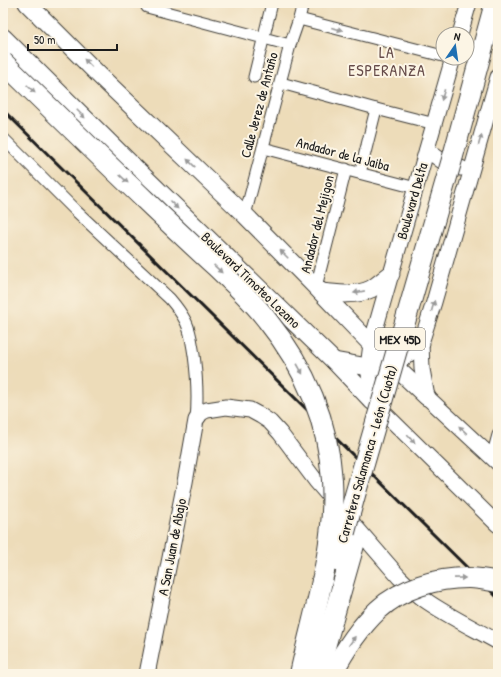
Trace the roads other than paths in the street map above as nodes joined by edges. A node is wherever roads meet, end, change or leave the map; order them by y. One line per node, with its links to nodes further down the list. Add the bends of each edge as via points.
1 (27, 3): 28 (main road, one-way to 1)
2 (272, 3): 11 (street)
3 (303, 3): 7 (street, Calle Jerez de Antaño)
4 (469, 3): 8 (main road)
5 (494, 3): 46 (highway, Carretera Salamanca - León (Cuota) / MEX 45D, bridge, via 453,156)
6 (147, 8): 11 (street)
7 (299, 19): 12 (street, Calle Jerez de Antaño); 13 (street, one-way to 13)
8 (462, 26)
9 (498, 32): 47 (highway, Carretera Salamanca - León (Cuota) / MEX 45D, bridge)
10 (3, 38): 33 (main road, Boulevard Timoteo Lozano, one-way to 33)
11 (263, 38): 12 (street); 16 (street)
12 (290, 46): 18 (street, Calle Jerez de Antaño)
13 (435, 54)
14 (3, 62): 45 (highway, one-way to 45, bridge, via 236,286 271,325 304,376 320,415 326,439 332,480 332,520 327,557)
15 (448, 66): 20 (main road, Boulevard Delta, one-way to 20)
16 (254, 77)
17 (498, 77): 24 (main road, one-way to 17)
18 (281, 83): 19 (street); 22 (street, Calle Jerez de Antaño)
19 (376, 109): 20 (street); 26 (street)
20 (435, 124): 23 (main road, Boulevard Delta)
21 (3, 138): 38 (street, via 170,299 179,311 192,339 198,402)
22 (263, 148): 25 (street, Andador de la Jaiba); 28 (street, Calle Jerez de Antaño)
23 (427, 150): 24 (main road, via 446,164); 27 (main road, Boulevard Delta)
24 (472, 168): 32 (main road, one-way to 24)
25 (346, 169): 26 (street, Andador de la Jaiba); 30 (street, Andador del Mejigon)
26 (360, 173): 27 (street, Andador de la Jaiba)
27 (416, 188): 29 (main road, Boulevard Delta)
28 (245, 215): 30 (main road, one-way to 28)
29 (391, 274): 30 (main road, one-way to 30, via 369,290 346,294); 31 (main road, Boulevard Delta)
30 (319, 289): 31 (main road)
31 (373, 337): 32 (main road, via 382,338 396,345 412,346); 34 (main road); 35 (main road, Boulevard Delta)
32 (421, 343): 34 (main road, via 400,360); 36 (main road)
33 (334, 361): 35 (main road); 37 (main road, Boulevard Timoteo Lozano)
34 (391, 363): 35 (main road); 36 (main road)
35 (368, 367): 37 (main road, Boulevard Delta)
36 (427, 397): 40 (main road, one-way to 36)
37 (373, 402): 41 (main road, Boulevard Timoteo Lozano, one-way to 41)
38 (196, 420): 43 (main road, via 207,410 226,407 250,410 270,422 316,481 413,590 440,610); 44 (main road, A San Juan de Abajo)
39 (498, 435): 40 (street)
40 (495, 460)
41 (498, 525)
42 (498, 582): 48 (highway, one-way to 42, bridge, via 342,655 366,622 398,596 424,584 452,578)
43 (498, 642)
44 (147, 674)
45 (300, 674)
46 (305, 674)
47 (319, 674)
48 (332, 674)

